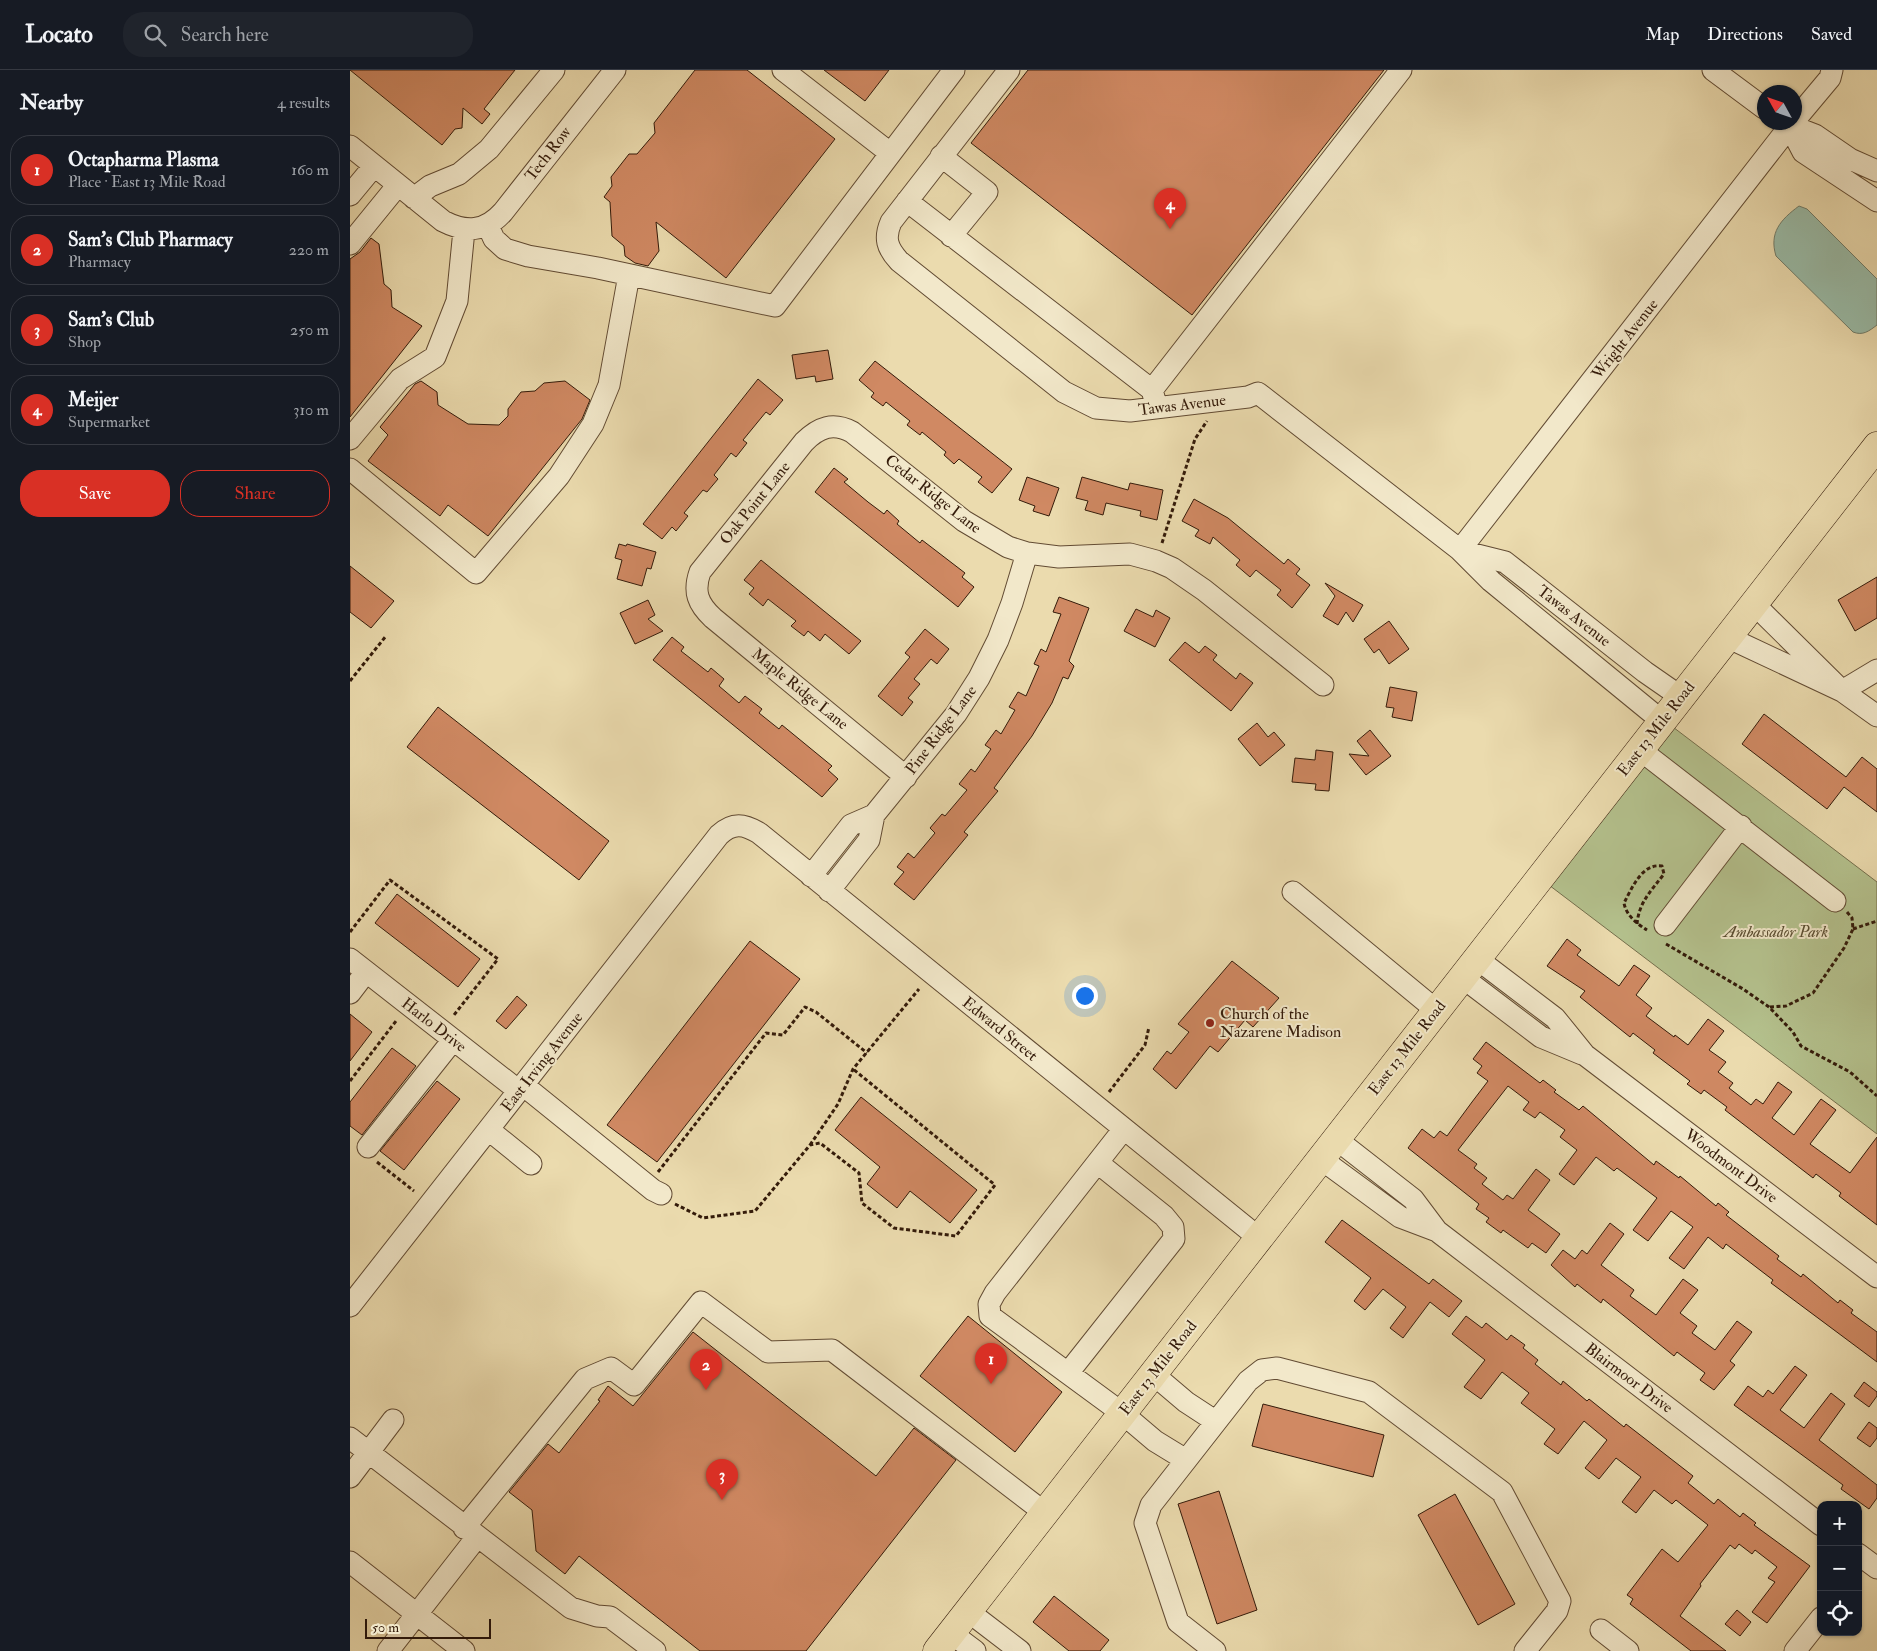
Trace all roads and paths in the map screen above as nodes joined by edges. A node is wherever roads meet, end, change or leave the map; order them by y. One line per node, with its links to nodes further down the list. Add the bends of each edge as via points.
1 (554, 70): 19 (street, via 489,149 460,174)
2 (614, 70): 23 (street, Tech Row, via 502,212)
3 (783, 70): 15 (street)
4 (954, 70): 15 (street)
5 (1009, 70): 16 (street)
6 (1400, 70): 27 (street)
7 (1713, 70): 9 (street)
8 (1832, 70): 10 (street, Wright Avenue, via 1830,78)
9 (1757, 103)
10 (1802, 110)
11 (1802, 129): 18 (street, via 1850,159)
12 (1785, 130): 34 (street, Wright Avenue)
13 (1793, 130): 22 (street, via 1803,152)
14 (350, 146): 17 (street)
15 (890, 152): 26 (street, via 775,306)
16 (941, 156): 21 (street); 24 (street, via 987,192)
17 (374, 166): 19 (street); 20 (street)
18 (1877, 171)
19 (406, 191): 23 (street, via 443,221); 25 (street)
20 (350, 195)
21 (907, 201): 24 (street); 27 (street, Tawas Avenue, via 887,232 891,252 899,261 1064,392 1080,401 1113,411)
22 (1877, 201)
23 (476, 228): 26 (street, via 505,249); 30 (street, via 456,301 435,357 400,379)
24 (951, 236): 27 (street)
25 (350, 244)
26 (629, 275): 32 (street, via 609,385 593,424 558,476 476,573)
27 (1155, 399): 34 (street, Tawas Avenue, via 1248,397 1258,393)
28 (1208, 419): 33 (path, via 1194,439)
29 (834, 426): 35 (street, Cedar Ridge Lane, via 843,427 862,439 978,531); 36 (street, Oak Point Lane, via 823,427 804,442 728,536 700,572)
30 (350, 439)
31 (1877, 446): 37 (main road, East 13 Mile Road)
32 (350, 469)
33 (1159, 550)
34 (1460, 550): 44 (street, Tawas Avenue, via 1505,562); 46 (street, Tawas Avenue, via 1491,581)
35 (1026, 553): 42 (street, Cedar Ridge Lane, via 1058,557 1130,554 1156,561 1204,590); 48 (street, Pine Ridge Lane, via 1006,622 989,659 956,714)
36 (697, 597): 48 (street, Maple Ridge Lane, via 713,618)
37 (1753, 603): 39 (main road, East 13 Mile Road); 43 (street)
38 (386, 636): 41 (path)
39 (1728, 636): 43 (street); 44 (main road, East 13 Mile Road)
40 (1877, 670): 43 (street)
41 (350, 681)
42 (1323, 685)
43 (1842, 691): 45 (street)
44 (1681, 697): 46 (main road, East 13 Mile Road)
45 (1877, 716)
46 (1662, 721): 47 (main road, East 13 Mile Road)
47 (1639, 749): 51 (street); 62 (main road, East 13 Mile Road)
48 (906, 777): 49 (street, Pine Ridge Lane)
49 (874, 815): 52 (street, Pine Ridge Lane, via 851,825); 53 (street, Pine Ridge Lane, via 869,840)
50 (739, 825): 52 (street, Edward Street, via 759,833); 74 (street, East Irving Avenue, via 719,835)
51 (1741, 826): 55 (street); 60 (street)
52 (811, 876): 53 (street, Edward Street)
53 (829, 891): 78 (street, Edward Street)
54 (1293, 892): 66 (street)
55 (1835, 901): 58 (path, via 1852,918)
56 (1877, 920): 58 (path)
57 (1637, 924): 57 (path, via 1624,903 1645,870 1654,864 1662,866 1664,874 1644,898); 60 (path)
58 (1853, 929): 65 (path, via 1836,964 1813,993 1786,1006)
59 (350, 932): 67 (path, via 390,880 498,959)
60 (1658, 932): 65 (path)
61 (358, 965): 64 (street); 70 (street, Harlo Drive)
62 (1469, 967): 66 (main road, East 13 Mile Road); 88 (street, Woodmont Drive, via 1541,1037 1585,1055)
63 (919, 989): 71 (path)
64 (350, 993)
65 (1770, 1007): 76 (path, via 1801,1046 1850,1072)
66 (1436, 1010): 80 (main road, East 13 Mile Road)
67 (454, 1014)
68 (396, 1022): 73 (path)
69 (1149, 1027): 75 (path, via 1145,1045)
70 (454, 1040): 74 (street, Harlo Drive); 81 (street)
71 (867, 1053): 72 (path); 84 (path, via 816,1012 805,1007 783,1035 766,1033)
72 (853, 1070): 79 (path, via 838,1104); 79 (path, via 995,1185 956,1236 894,1228 862,1203 859,1173 820,1143)
73 (350, 1080)
74 (521, 1088): 77 (street, East Irving Avenue); 86 (street, Harlo Drive)
75 (1109, 1092)
76 (1877, 1096)
77 (488, 1130): 82 (street); 89 (street, East Irving Avenue)
78 (1123, 1130): 83 (street); 87 (street, Edward Street)
79 (810, 1145): 86 (path, via 754,1211 703,1218)
80 (1329, 1149): 87 (main road, East 13 Mile Road); 100 (street, Blairmoor Drive, via 1400,1218 1437,1231)
81 (369, 1152): 85 (path)
82 (531, 1164)
83 (1098, 1164): 90 (street, via 1164,1216 1173,1227 1174,1239); 90 (street, via 989,1304 990,1316)
84 (656, 1173)
85 (414, 1191)
86 (661, 1194)
87 (1259, 1238): 91 (main road, East 13 Mile Road)
88 (1877, 1278)
89 (350, 1306)
90 (1068, 1373): 92 (street)
91 (1153, 1374): 92 (main road, East 13 Mile Road); 94 (street)
92 (1122, 1413): 97 (street); 99 (main road, East 13 Mile Road)
93 (393, 1420): 96 (street)
94 (1215, 1422): 97 (street); 114 (street, via 1255,1374 1271,1368 1369,1392 1502,1492 1560,1601 1557,1611)
95 (350, 1438): 96 (street)
96 (369, 1452): 98 (street); 101 (street)
97 (1186, 1460): 113 (street, via 1151,1505 1146,1522 1178,1622)
98 (350, 1477)
99 (1045, 1513): 101 (street, via 832,1350 768,1352 701,1302 634,1385 611,1368 585,1378); 103 (main road, East 13 Mile Road)
100 (1817, 1522)
101 (471, 1532): 104 (street); 110 (street, via 571,1608 610,1617)
102 (350, 1562): 104 (street)
103 (969, 1612): 107 (main road, East 13 Mile Road); 112 (street)
104 (416, 1614): 108 (street); 109 (street)
105 (1817, 1623): 116 (street)
106 (1601, 1630): 115 (street)
107 (944, 1642): 111 (street)
108 (388, 1651)
109 (464, 1651)
110 (655, 1651)
111 (975, 1651)
112 (1020, 1651)
113 (1215, 1651)
114 (1525, 1651)
115 (1628, 1651)
116 (1795, 1651)

